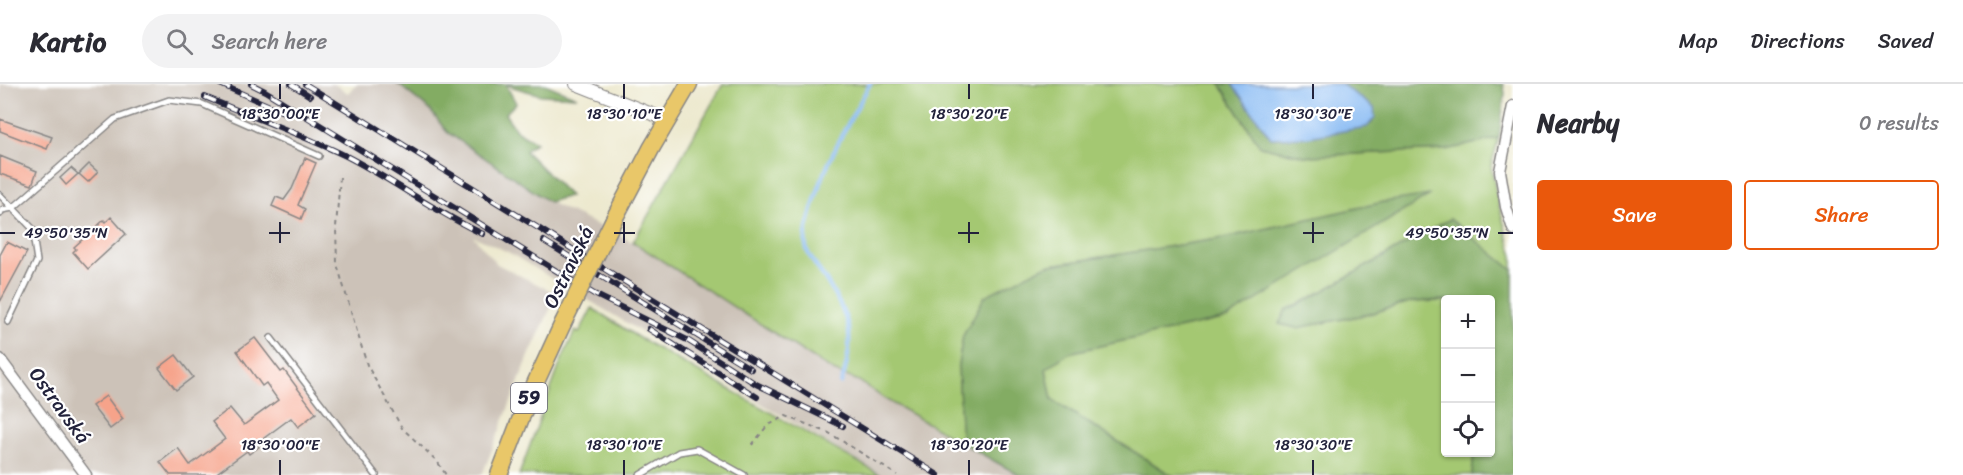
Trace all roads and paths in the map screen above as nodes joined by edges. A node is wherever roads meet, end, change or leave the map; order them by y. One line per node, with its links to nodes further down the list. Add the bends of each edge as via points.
1 (576, 84): 4 (street)
2 (689, 84): 4 (main road, Ostravská / 59)
3 (1513, 106): 10 (street, via 1500,171)
4 (667, 120): 18 (main road, Ostravská / 59, bridge, via 563,323)
5 (319, 156): 8 (lane, via 202,104 169,100 115,119)
6 (340, 177): 17 (path, via 337,264 367,365 402,428)
7 (0, 195): 8 (lane)
8 (13, 208): 9 (lane); 11 (lane, via 32,228 37,261)
9 (0, 214)
10 (1513, 229)
11 (8, 322)
12 (271, 338): 16 (lane)
13 (0, 359): 15 (street, Ostravská)
14 (752, 445): 21 (path, via 767,426 786,416 829,434)
15 (86, 475)
16 (376, 475)
17 (446, 475)
18 (499, 475)
19 (640, 475): 20 (lane, via 679,452 698,449)
20 (744, 475)
21 (897, 475)

